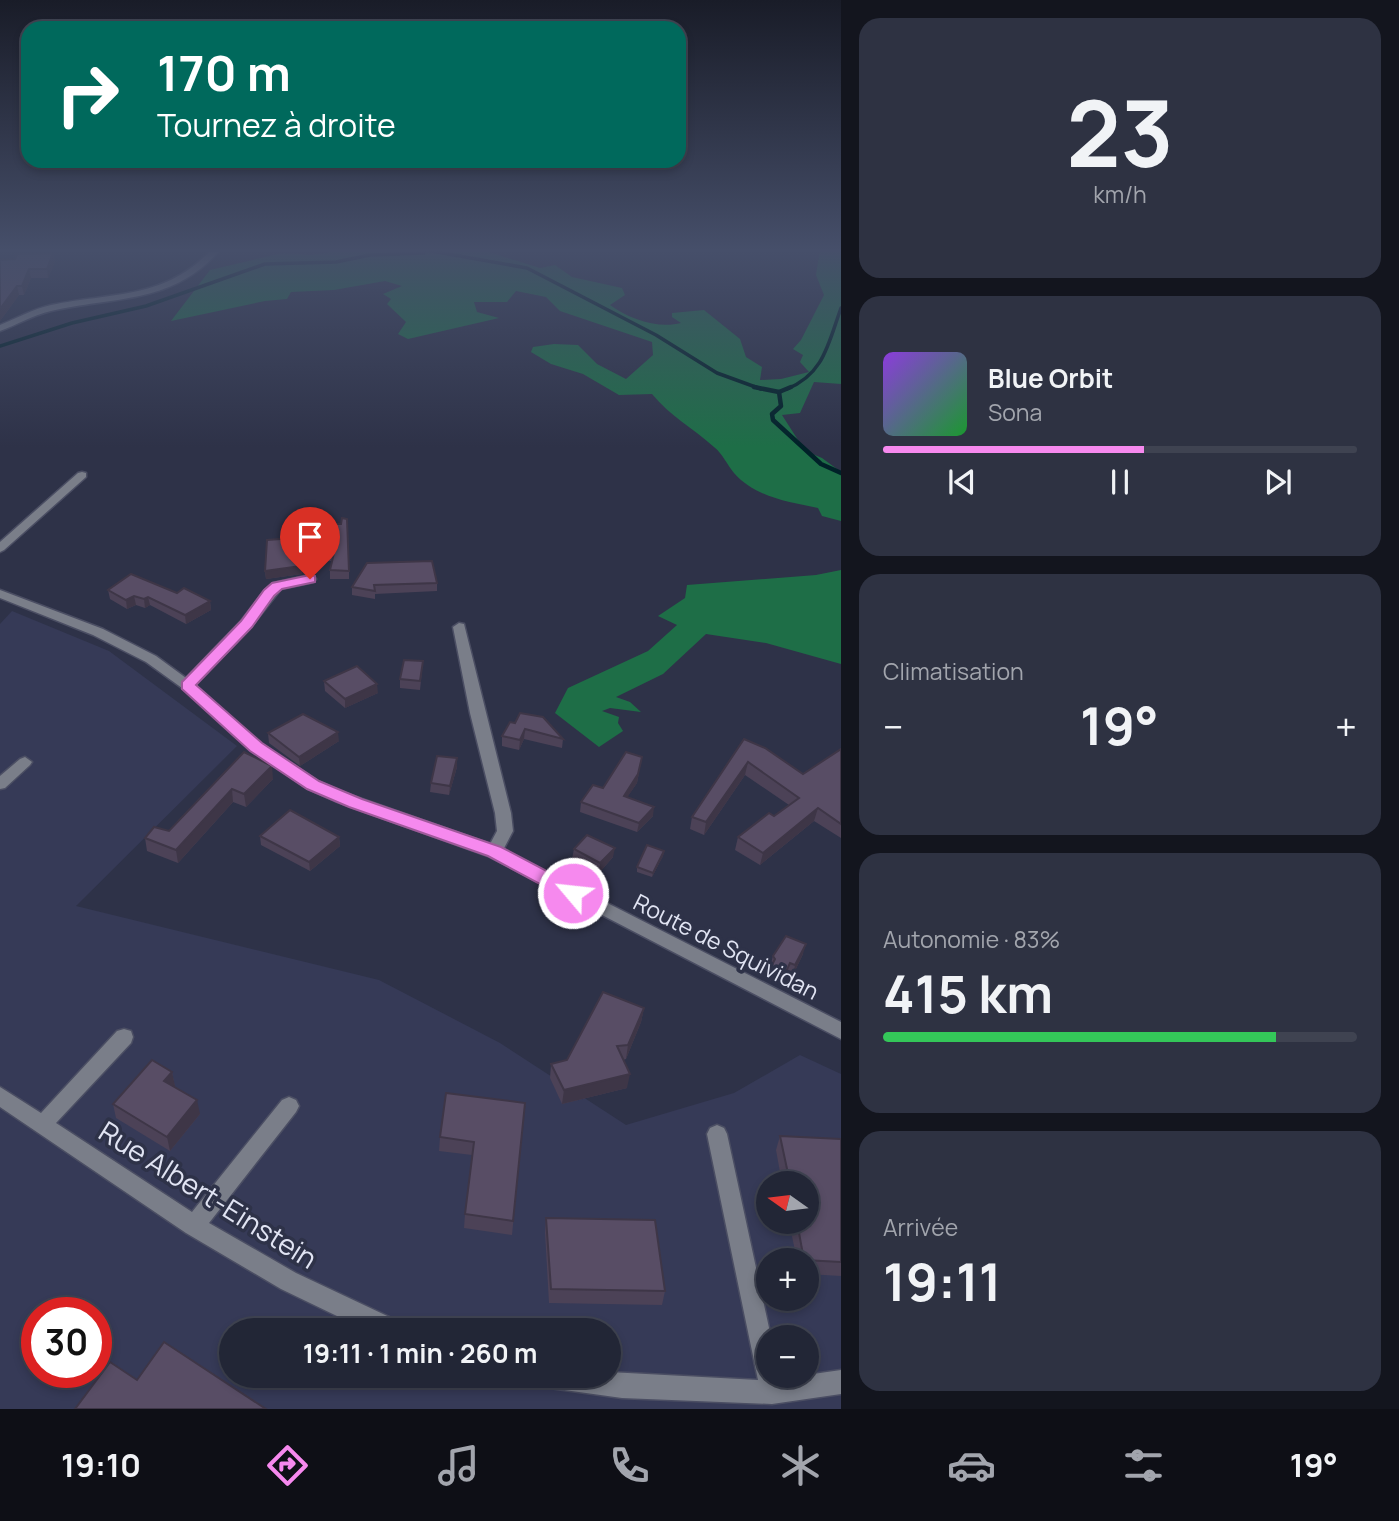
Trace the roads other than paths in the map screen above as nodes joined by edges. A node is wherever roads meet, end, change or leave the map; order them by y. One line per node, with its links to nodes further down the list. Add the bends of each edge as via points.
1 (33, 315): 2 (street)
2 (0, 328)
3 (82, 474): 4 (street)
4 (0, 548)
5 (310, 579): 8 (street, via 277,586)
6 (0, 594): 8 (street, Route de Squividan, via 125,645)
7 (459, 627): 11 (street, via 503,813 505,831)
8 (187, 685): 11 (street, Route de Squividan, via 256,747 313,785)
9 (25, 762): 10 (street)
10 (0, 784)
11 (494, 852): 12 (street, Route de Squividan)
12 (841, 1031)
13 (124, 1037): 16 (street)
14 (0, 1096): 16 (street, Rue Albert-Einstein)
15 (289, 1105): 18 (street)
16 (42, 1125): 18 (street, Rue Albert-Einstein)
17 (717, 1134): 20 (street)
18 (194, 1226): 19 (street, Rue Albert-Einstein, via 300,1288)
19 (366, 1318)
20 (757, 1325)
21 (756, 1381): 24 (street)
22 (819, 1382): 23 (street)
23 (841, 1382)
24 (621, 1386)

